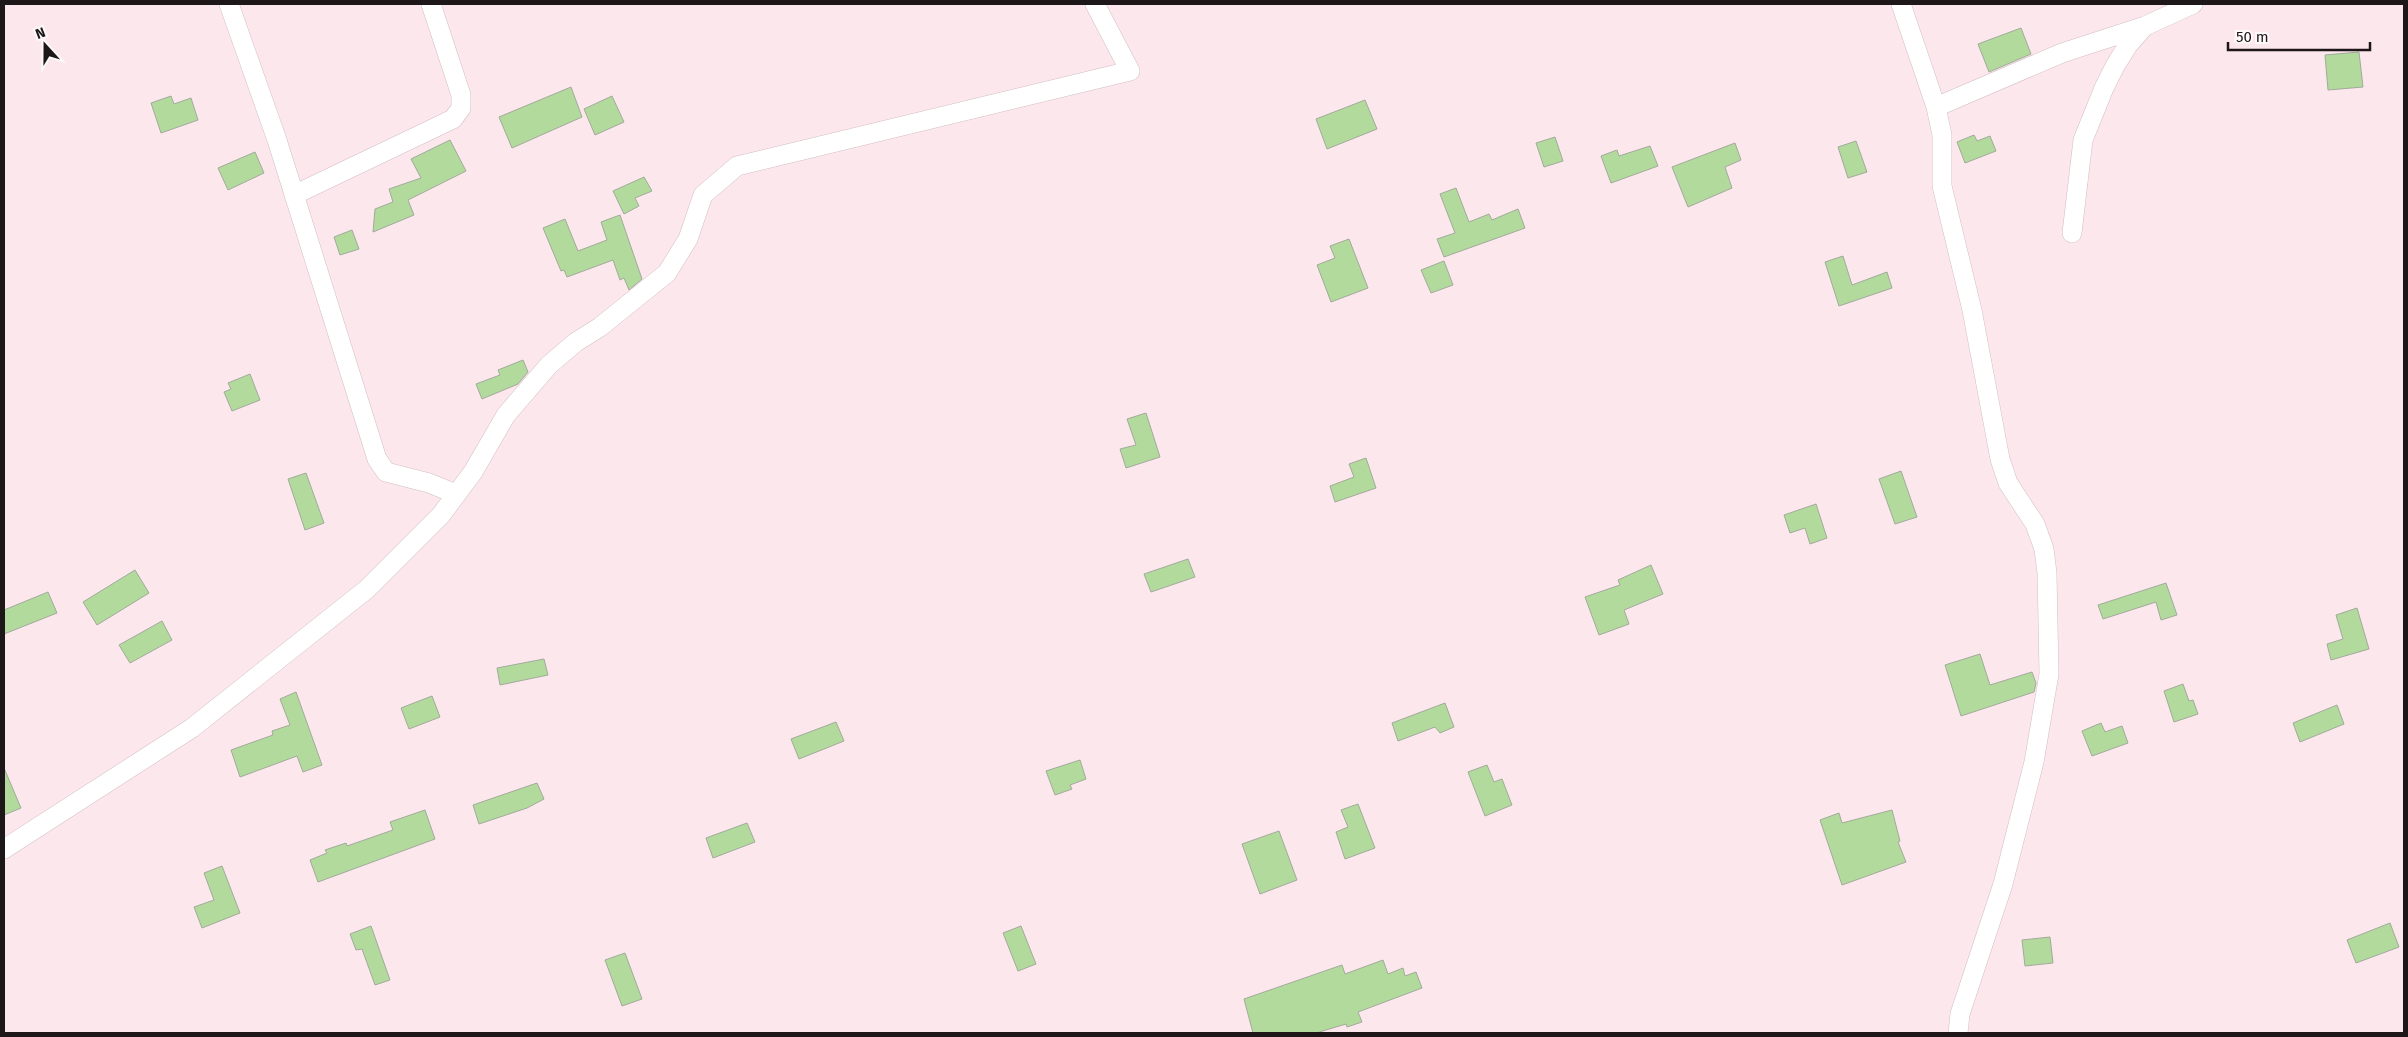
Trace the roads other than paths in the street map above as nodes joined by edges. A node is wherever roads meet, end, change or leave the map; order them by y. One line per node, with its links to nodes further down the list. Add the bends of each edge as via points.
1 (229, 4): 8 (street)
2 (432, 4): 8 (street, via 461,95 461,108 453,120)
3 (1096, 4): 10 (street, via 1130,71 737,166 703,195 688,239 667,273 549,366 506,416)
4 (1902, 4): 7 (street)
5 (2193, 4): 6 (street)
6 (2145, 26): 7 (street, via 2062,53); 9 (street, via 2115,66 2084,140)
7 (1936, 107): 12 (street, via 1942,135 1942,186 1972,310 2000,459 2008,483 2035,524 2044,549 2050,674 2034,762 2008,865 1960,1014)
8 (294, 195): 10 (street, via 381,467 386,472)
9 (2072, 233)
10 (456, 494): 11 (street, via 436,521 367,589 228,701 192,728)
11 (4, 849)
12 (1958, 1033)

